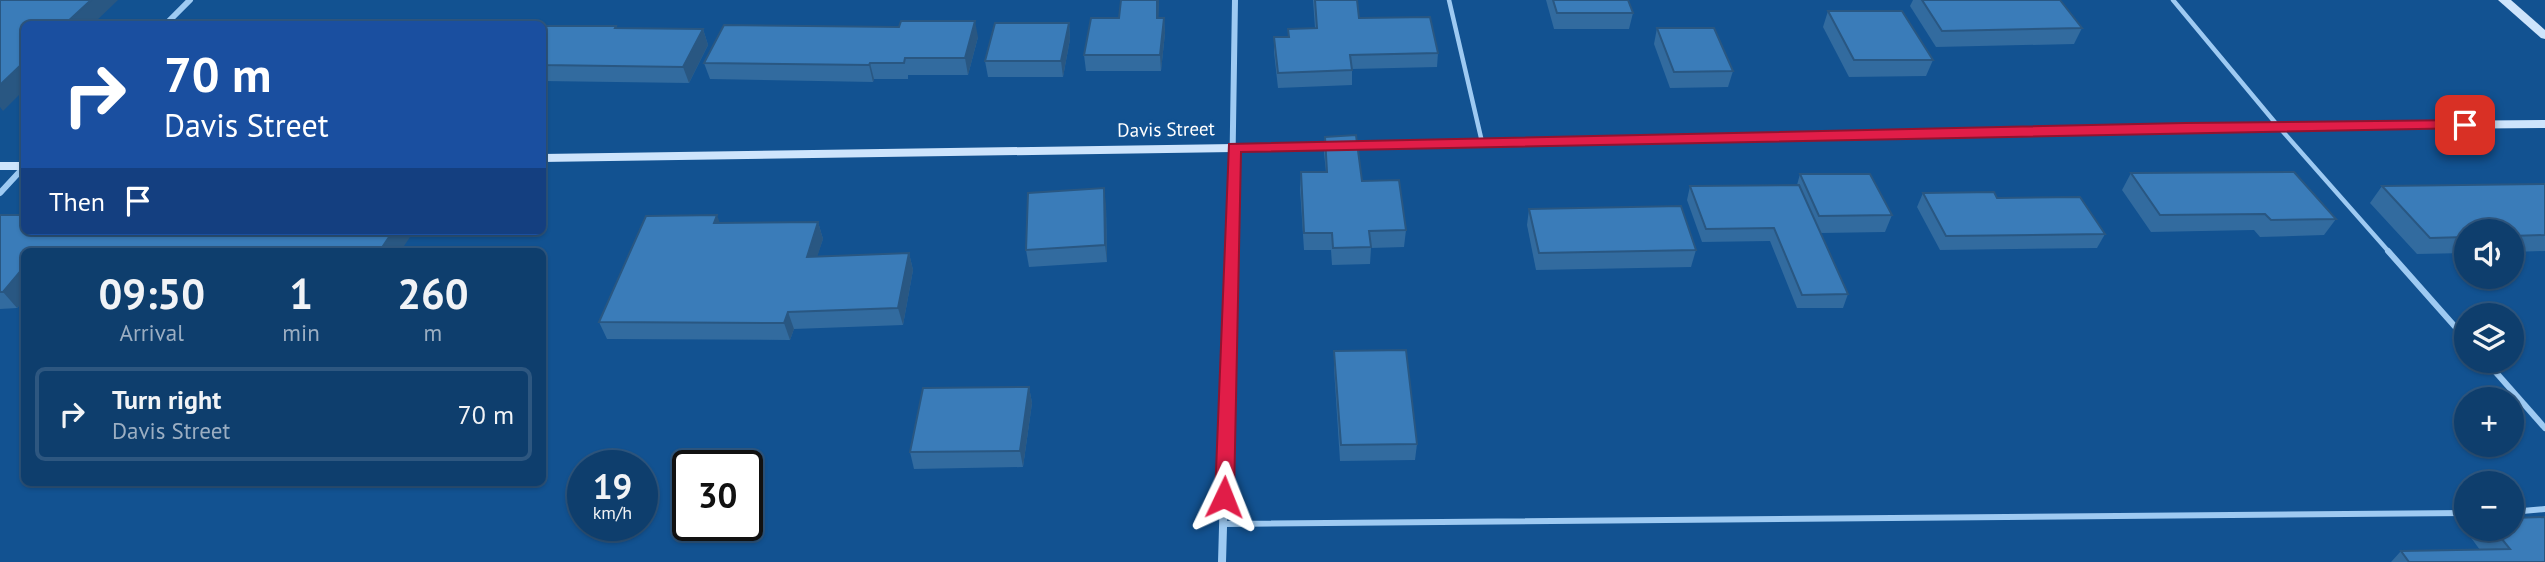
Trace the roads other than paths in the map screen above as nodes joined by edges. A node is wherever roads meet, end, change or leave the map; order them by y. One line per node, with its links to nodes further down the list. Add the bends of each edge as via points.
1 (190, 0): 6 (street)
2 (1235, 0): 11 (street)
3 (1449, 0): 10 (lane)
4 (2173, 0): 9 (lane)
5 (2504, 0): 7 (street)
6 (169, 21)
7 (2545, 36)
8 (2545, 124): 9 (street, Davis Street)
9 (2277, 126): 10 (street, Davis Street); 17 (lane)
10 (1482, 142): 11 (street, Davis Street)
11 (1234, 148): 12 (street, Davis Street); 23 (street)
12 (546, 158)
13 (0, 166): 14 (street)
14 (21, 167)
15 (21, 170): 16 (street)
16 (0, 193)
17 (2454, 325)
18 (2496, 373): 19 (lane)
19 (2545, 428)
20 (2545, 509): 21 (lane)
21 (2524, 511)
22 (2454, 513): 23 (lane)
23 (1223, 524): 24 (street)
24 (1222, 562)

